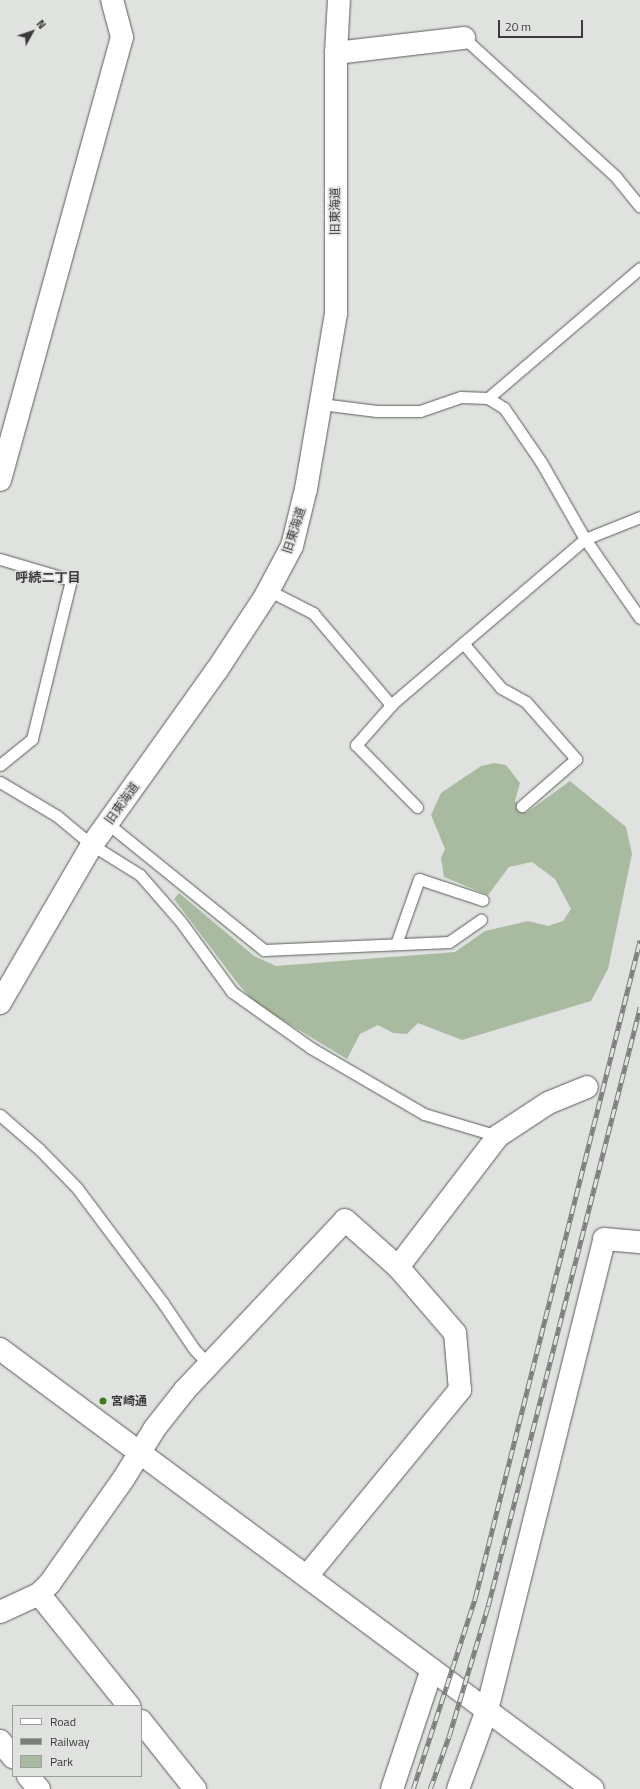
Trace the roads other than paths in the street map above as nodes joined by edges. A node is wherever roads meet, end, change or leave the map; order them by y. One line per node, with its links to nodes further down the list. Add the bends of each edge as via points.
1 (112, 0): 9 (street, via 122,37)
2 (339, 0): 4 (street, 旧東海道)
3 (464, 38): 4 (street); 5 (lane, via 616,177)
4 (336, 52): 8 (street, 旧東海道, via 336,313)
5 (640, 207)
6 (640, 268): 7 (lane)
7 (488, 398): 8 (lane, via 461,397 420,411 377,411); 11 (lane, via 504,408 541,462)
8 (321, 404): 13 (street, 旧東海道, via 306,489 292,546)
9 (1, 472)
10 (640, 517): 11 (lane)
11 (585, 539): 14 (lane); 15 (lane)
12 (0, 559): 17 (lane, via 71,580 32,739)
13 (268, 590): 16 (lane, via 313,613); 21 (street, 旧東海道, via 217,670)
14 (640, 618)
15 (463, 644): 16 (lane); 19 (lane, via 501,688 526,702 576,759)
16 (391, 705): 20 (lane, via 356,745)
17 (0, 765)
18 (0, 782): 22 (lane, via 57,816)
19 (522, 806)
20 (417, 807)
21 (107, 823): 22 (street, 旧東海道); 25 (lane, via 264,950)
22 (92, 845): 26 (street, 旧東海道); 29 (lane, via 140,875 181,922 232,992 311,1048 424,1114)
23 (484, 900): 25 (lane, via 419,879)
24 (481, 920): 25 (lane, via 449,942)
25 (396, 944)
26 (0, 1003)
27 (587, 1087): 29 (street, via 548,1103)
28 (0, 1116): 33 (lane, via 39,1149 78,1188 194,1349)
29 (498, 1136): 31 (street)
30 (640, 1242): 40 (street, via 604,1239)
31 (398, 1267): 33 (street, via 345,1220); 35 (street, via 454,1333 460,1390)
32 (0, 1349): 34 (street)
33 (208, 1364): 34 (street, via 155,1428)
34 (139, 1452): 35 (street); 36 (street, via 124,1478)
35 (307, 1576): 38 (street)
36 (40, 1594): 37 (street); 39 (street)
37 (0, 1612)
38 (432, 1669): 40 (street); 47 (street, via 398,1778)
39 (128, 1705)
40 (487, 1710): 48 (street); 49 (street)
41 (142, 1722): 46 (street)
42 (0, 1741): 43 (street)
43 (12, 1756)
44 (29, 1777): 45 (street)
45 (39, 1789)
46 (195, 1789)
47 (392, 1789)
48 (458, 1789)
49 (593, 1789)

